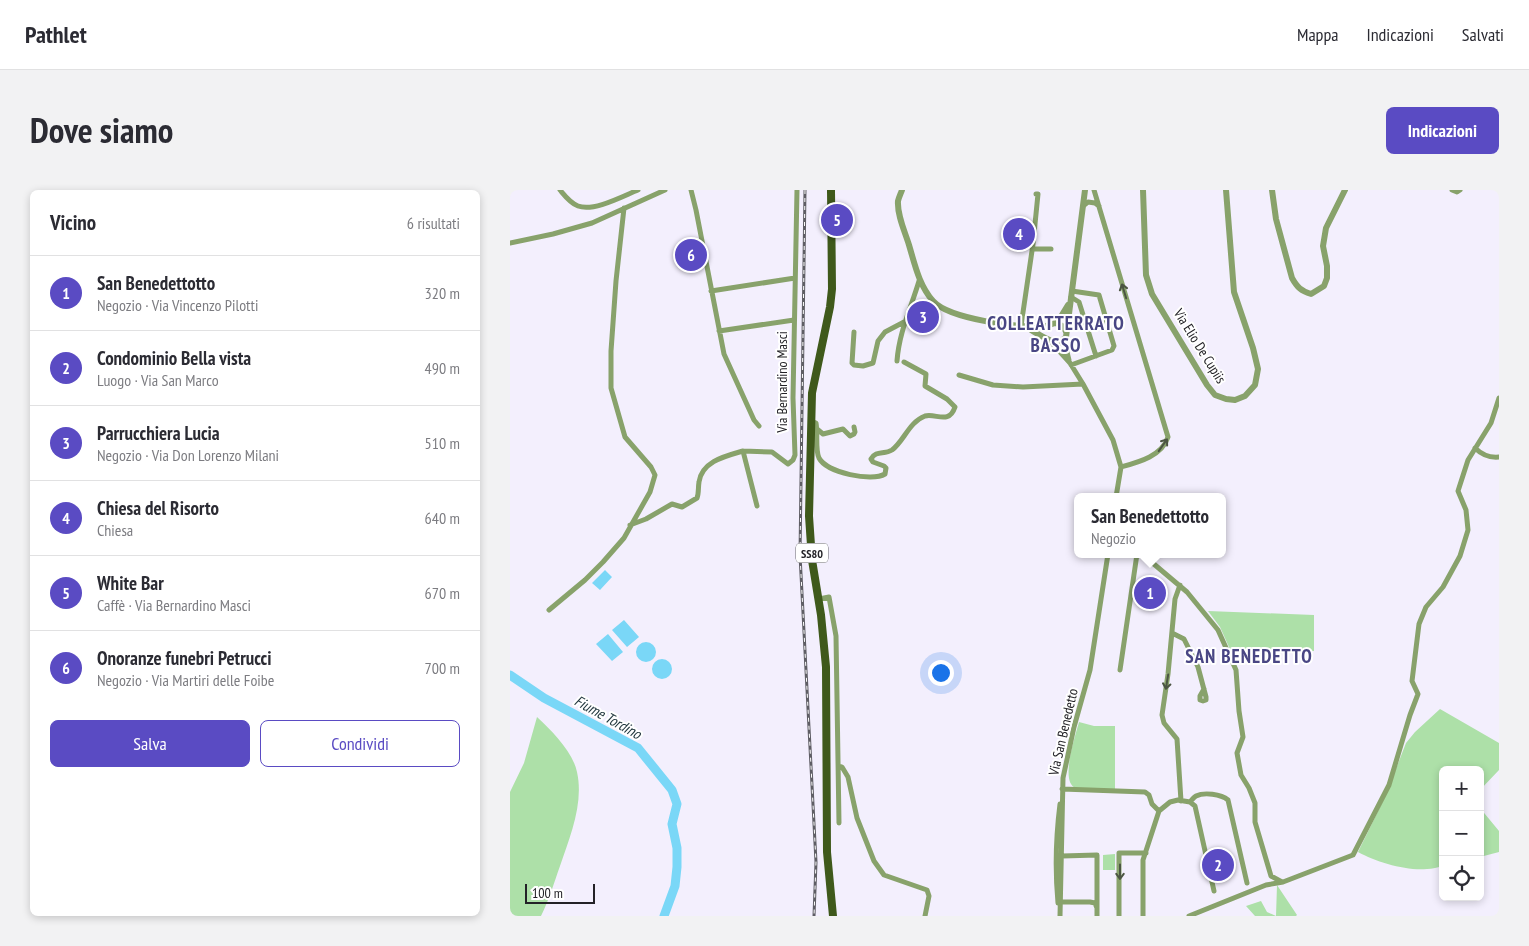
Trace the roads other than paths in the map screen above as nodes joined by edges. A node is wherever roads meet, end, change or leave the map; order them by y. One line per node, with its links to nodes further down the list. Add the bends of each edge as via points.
1 (560, 190): 16 (street, via 570,201 587,207)
2 (638, 190): 16 (street)
3 (665, 190): 20 (street)
4 (691, 190): 26 (street)
5 (797, 190): 24 (street, Via Bernardino Masci)
6 (831, 190): 45 (main road, SS80, via 832,290 814,377)
7 (902, 190): 25 (street, via 898,201 900,215)
8 (1085, 190): 18 (street)
9 (1094, 190): 19 (street)
10 (1143, 190): 11 (street, Via Elio De Cupiis, via 1146,275 1152,294 1207,385 1216,395 1235,400 1245,396 1255,385 1258,369 1234,292)
11 (1226, 190)
12 (1272, 190): 13 (street, via 1276,219 1292,278 1304,292 1312,294 1324,286 1327,278 1323,246 1326,228)
13 (1345, 190)
14 (1452, 190): 15 (street)
15 (1460, 190)
16 (627, 194): 20 (street)
17 (1036, 194): 22 (street)
18 (1083, 206): 19 (street, via 1095,202); 27 (street)
19 (1099, 206): 52 (street, one-way to 19, via 1159,451 1168,437)
20 (626, 207): 21 (street, via 586,225); 55 (street, via 616,281 611,388 625,437 655,475 650,492)
21 (510, 243)
22 (1032, 249): 23 (street); 31 (street)
23 (1051, 249)
24 (795, 278): 26 (street); 28 (street, Via Bernardino Masci)
25 (919, 281): 29 (street); 31 (street, via 935,303 946,310 985,321)
26 (712, 290): 33 (street)
27 (1072, 296): 30 (street); 35 (street); 38 (street, via 1079,302); 38 (street, via 1096,294 1100,297 1114,346 1112,350)
28 (794, 320): 33 (street); 50 (street, Via Bernardino Masci, via 795,455 788,464 772,452)
29 (904, 322): 34 (street, via 885,332 878,341 873,363 863,366 852,363); 39 (street)
30 (1057, 323): 32 (street); 35 (street)
31 (1023, 326): 32 (street); 36 (street)
32 (1049, 326): 36 (street, via 1046,332)
33 (719, 331): 46 (street, via 724,354)
34 (854, 332)
35 (1066, 332): 37 (street)
36 (1050, 340): 37 (street, via 1059,343); 41 (street)
37 (1064, 340): 41 (street)
38 (1096, 356): 41 (street)
39 (897, 361)
40 (904, 362): 48 (street, via 926,374 925,386 955,407 948,416 922,418 906,431 894,448 873,456 873,462 886,468 885,474 879,477 855,475 828,467 818,457)
41 (1071, 364): 43 (street)
42 (959, 374): 43 (street, via 993,385)
43 (1083, 384): 52 (street, via 1113,440)
44 (1499, 398): 49 (street, via 1491,423)
45 (811, 420): 48 (street); 60 (main road, SS80, via 810,528)
46 (759, 426)
47 (854, 427): 48 (street, via 855,432 850,436 843,429 823,434)
48 (817, 429)
49 (1475, 448): 51 (street, via 1488,457); 73 (street, via 1458,491 1466,510 1468,530 1460,556 1426,607 1419,624 1412,681 1418,694 1389,785 1353,855)
50 (743, 451): 54 (street); 55 (street, via 714,461 702,474 698,496 688,505 672,504)
51 (1499, 457)
52 (1121, 467): 53 (street)
53 (1117, 493)
54 (757, 506)
55 (630, 525): 61 (street, via 624,538 604,562)
56 (1107, 558): 66 (street, Via San Benedetto, via 1090,670 1066,760)
57 (1136, 558): 63 (street)
58 (1147, 558): 59 (street)
59 (1180, 585): 62 (street, via 1175,599); 73 (street, via 1218,630 1236,670 1243,737 1237,752 1241,775 1255,802 1254,822 1271,876)
60 (819, 599): 65 (street, via 829,597 836,636); 78 (main road, SS80, via 826,667 827,858)
61 (549, 610)
62 (1172, 633): 64 (street, via 1184,639 1198,667); 67 (street, one-way to 67, via 1162,719 1177,739)
63 (1120, 670)
64 (1204, 689)
65 (838, 766): 70 (street); 79 (street, via 848,776 857,818 874,861 884,875 927,890)
66 (1062, 789): 69 (street, via 1145,792); 72 (street, Via San Benedetto); 80 (street, via 1056,879)
67 (1181, 801): 68 (street); 69 (street, via 1170,802)
68 (1190, 802): 74 (street, via 1195,796 1203,795 1222,795 1228,800); 75 (street, via 1194,806)
69 (1159, 811): 71 (street)
70 (839, 823)
71 (1146, 853): 82 (street, one-way to 82, via 1120,853); 83 (street, via 1143,860)
72 (1062, 856): 76 (street, Via San Benedetto); 77 (street, via 1097,855)
73 (1283, 882): 84 (street, via 1266,885)
74 (1247, 883)
75 (1214, 892)
76 (1061, 902): 77 (street, via 1090,902); 80 (street, Via San Benedetto)
77 (1097, 908): 81 (street)
78 (833, 916)
79 (925, 916)
80 (1060, 916)
81 (1097, 916)
82 (1119, 916)
83 (1143, 916)
84 (1189, 916)

